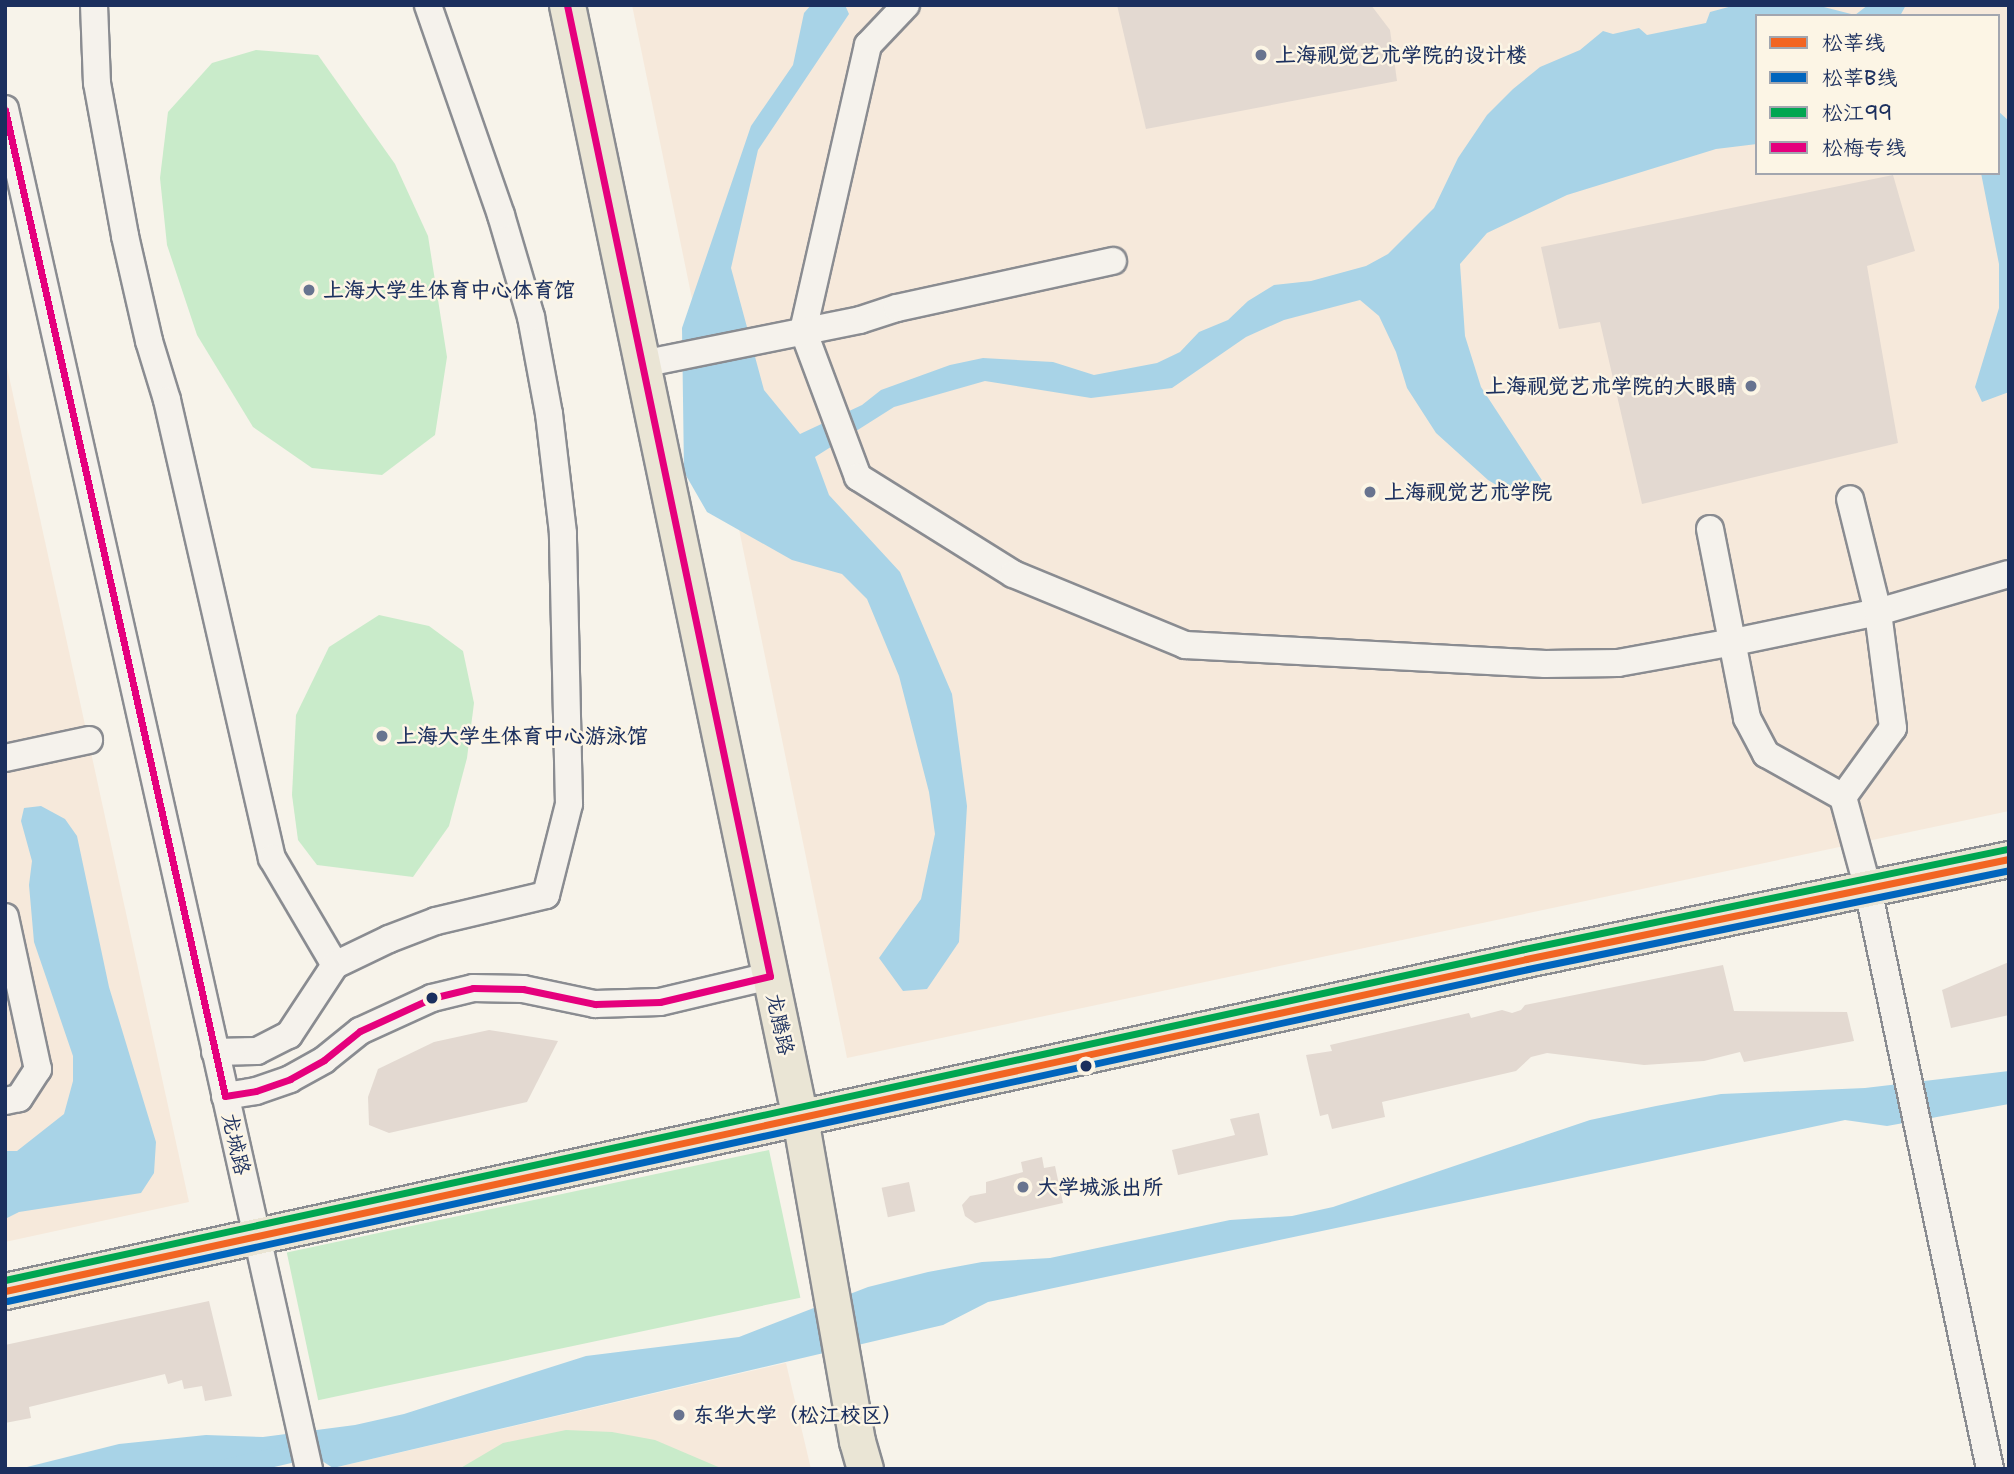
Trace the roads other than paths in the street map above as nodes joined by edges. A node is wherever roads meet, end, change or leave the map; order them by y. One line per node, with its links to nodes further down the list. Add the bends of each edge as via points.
1 (94, 5): 20 (street, via 97,83 125,236 272,858)
2 (428, 5): 20 (street, via 513,254 547,402 563,533 569,804 546,895 436,921)
3 (567, 5): 8 (main road, 龙腾路)
4 (906, 5): 7 (street, via 868,45)
5 (5, 109): 22 (street, 龙城路)
6 (1113, 261): 7 (street)
7 (803, 330): 8 (street); 13 (street, via 858,477 1013,574 1185,645 1545,664 1618,663)
8 (642, 363): 21 (main road, 龙腾路)
9 (1850, 499): 12 (street)
10 (1710, 529): 13 (street)
11 (2009, 574): 12 (street)
12 (1878, 612): 13 (street); 16 (street, via 1893,728)
13 (1734, 642): 16 (street, via 1747,718 1766,754)
14 (89, 740): 15 (street)
15 (5, 758)
16 (1843, 797): 18 (street)
17 (2009, 859): 18 (main road)
18 (1868, 889): 25 (main road); 30 (street)
19 (5, 917): 24 (street, via 38,1069 19,1098)
20 (335, 965): 22 (street, via 289,1035 257,1051)
21 (770, 976): 23 (street, via 660,1002 595,1004 523,989 473,988 432,998 360,1031 324,1060 290,1079); 25 (main road, 龙腾路)
22 (215, 1052): 23 (street, 龙城路)
23 (225, 1096): 26 (street, 龙城路)
24 (5, 1101)
25 (800, 1118): 26 (main road); 29 (main road, 龙腾路)
26 (258, 1236): 27 (main road); 28 (street, 龙城路)
27 (5, 1291)
28 (309, 1469)
29 (865, 1469)
30 (1990, 1469)

